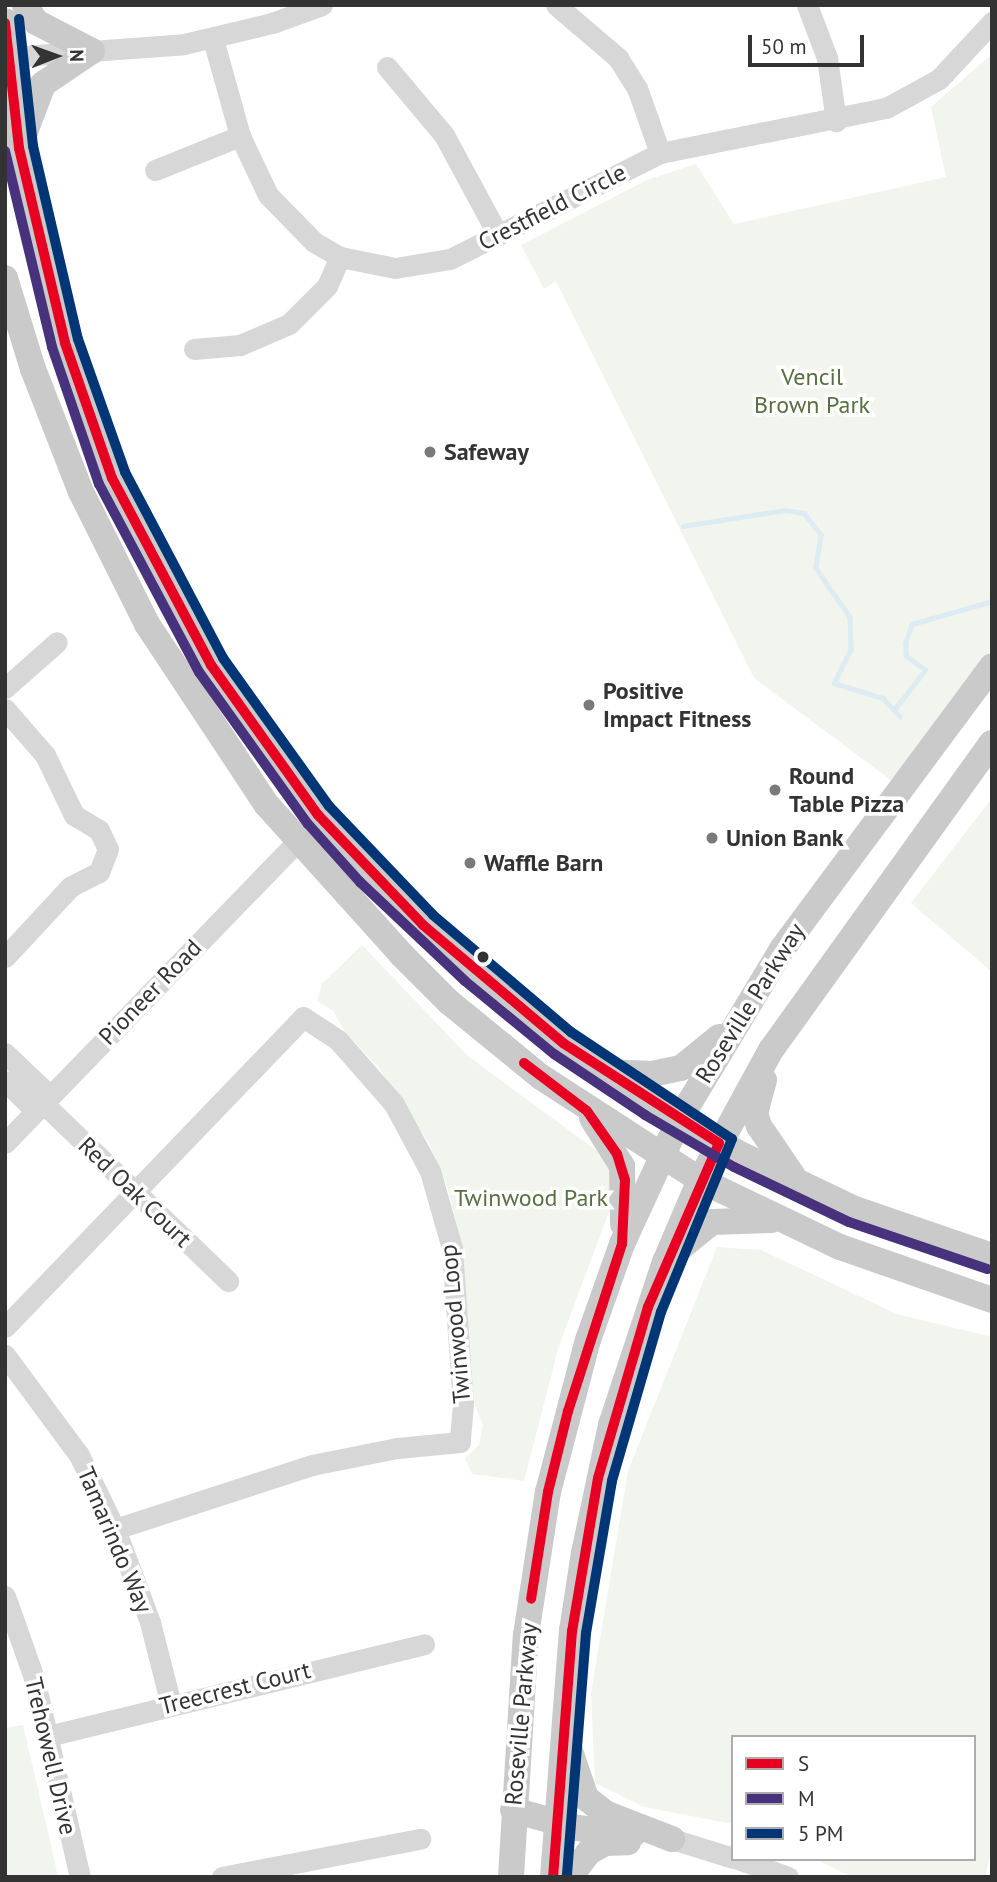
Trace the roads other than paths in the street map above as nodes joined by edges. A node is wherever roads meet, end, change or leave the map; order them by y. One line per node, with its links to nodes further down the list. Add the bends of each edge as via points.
1 (25, 5): 8 (main road, via 36,22)
2 (556, 5): 14 (street, via 618,58 637,88)
3 (807, 5): 11 (street, via 827,58)
4 (315, 7): 7 (street)
5 (5, 21): 9 (main road)
6 (992, 22): 11 (street, Crestfield Circle, via 939,79 886,108)
7 (213, 39): 8 (street); 12 (street, Crestfield Circle)
8 (92, 51): 9 (street); 13 (main road, via 43,84)
9 (7, 57): 13 (main road)
10 (387, 67): 16 (street, via 444,135)
11 (836, 121): 14 (street, Crestfield Circle)
12 (240, 136): 15 (street); 17 (street, Crestfield Circle, via 268,195 291,222)
13 (19, 149): 26 (main road, via 65,343 112,478 211,665)
14 (660, 153): 16 (street, Crestfield Circle)
15 (155, 170)
16 (499, 235): 17 (street, Crestfield Circle, via 425,266 382,267)
17 (340, 257): 19 (street, via 327,286 289,324 240,345)
18 (5, 278): 25 (main road, via 33,369 100,535 147,624)
19 (194, 349)
20 (57, 642): 22 (street)
21 (992, 666): 29 (main road, Roseville Parkway, via 806,914)
22 (5, 688)
23 (5, 709): 28 (street, via 44,755 74,815 99,830 108,849 99,872 71,886)
24 (992, 743): 30 (main road, Roseville Parkway)
25 (223, 744): 26 (main road, via 290,806 303,814); 27 (main road)
26 (318, 815): 32 (main road, via 423,925 563,1043)
27 (297, 842): 34 (street, Pioneer Road); 35 (main road, via 449,1002)
28 (5, 957)
29 (734, 1024): 32 (main road, via 681,1069 652,1074); 36 (main road, Roseville Parkway)
30 (772, 1050): 38 (main road, Roseville Parkway); 41 (main road, via 755,1113 764,1138)
31 (5, 1053): 34 (street)
32 (605, 1072): 36 (main road)
33 (5, 1081): 34 (street)
34 (43, 1103): 37 (street, Pioneer Road); 42 (street, Red Oak Court)
35 (587, 1111): 39 (main road); 44 (main road, via 622,1166)
36 (679, 1120): 38 (main road); 39 (main road, Roseville Parkway)
37 (5, 1143)
38 (719, 1143): 40 (main road, Roseville Parkway); 41 (main road)
39 (660, 1155): 40 (main road); 44 (main road, Roseville Parkway)
40 (700, 1180): 43 (main road); 46 (main road, Roseville Parkway)
41 (799, 1183): 45 (main road, via 855,1209)
42 (135, 1192): 47 (street, Red Oak Court); 49 (street); 51 (street, Twinwood Loop, via 303,1017 338,1040 394,1104 430,1171 452,1248 463,1404 460,1442 397,1448 312,1465)
43 (779, 1220): 46 (main road, via 712,1222); 48 (main road, via 883,1264)
44 (622, 1244): 57 (main road, Roseville Parkway, via 588,1340 548,1492 528,1622)
45 (992, 1256)
46 (665, 1262): 55 (main road, Roseville Parkway, via 632,1352 598,1478 572,1631)
47 (228, 1281)
48 (992, 1300)
49 (5, 1327)
50 (5, 1355): 51 (street, Tamarindo Way, via 79,1455)
51 (115, 1528): 54 (street, Tamarindo Way, via 150,1622)
52 (5, 1596): 56 (street, Trehowell Drive, via 34,1678)
53 (424, 1644): 54 (street, Treecrest Court)
54 (171, 1704): 56 (street, Treecrest Court)
55 (565, 1734): 58 (main road, Roseville Parkway); 60 (main road, via 586,1798 612,1816)
56 (47, 1736): 63 (street, Trehowell Drive)
57 (513, 1810): 58 (main road); 65 (main road, Roseville Parkway)
58 (555, 1822): 60 (main road); 66 (main road, Roseville Parkway)
59 (420, 1839): 64 (street)
60 (672, 1839): 61 (street); 67 (main road, via 605,1843 589,1852)
61 (731, 1857)
62 (743, 1861): 68 (street)
63 (80, 1877)
64 (222, 1877)
65 (511, 1877)
66 (552, 1877)
67 (570, 1877)
68 (788, 1877)

